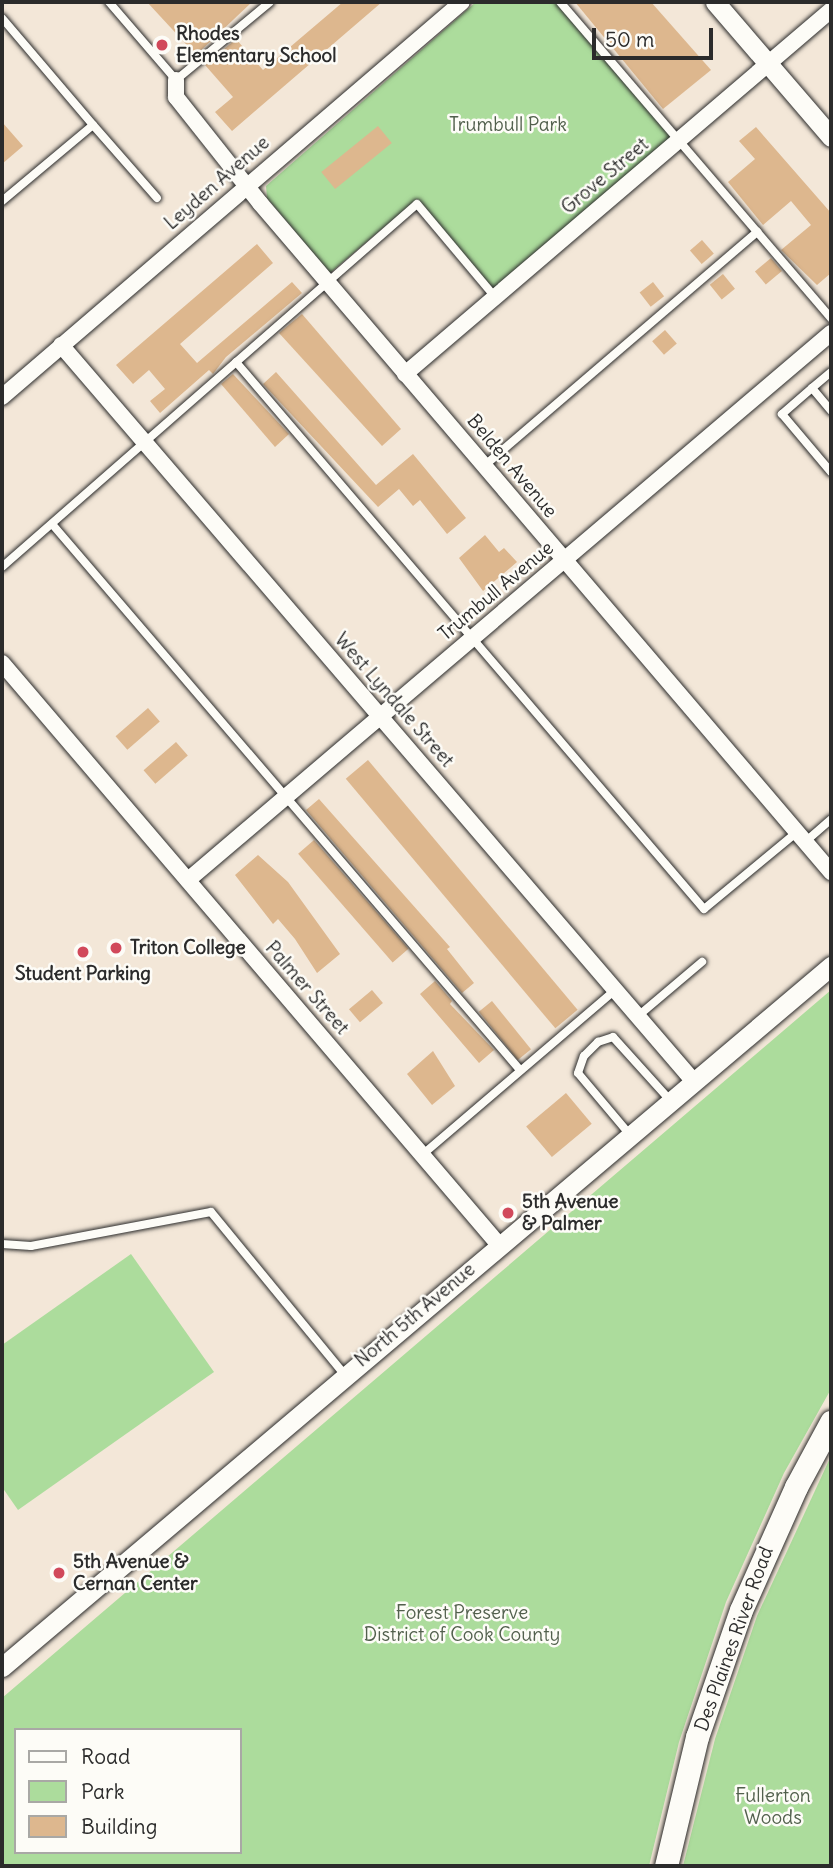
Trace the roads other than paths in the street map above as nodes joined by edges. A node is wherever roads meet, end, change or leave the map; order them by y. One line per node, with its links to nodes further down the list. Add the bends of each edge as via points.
1 (109, 2): 9 (lane)
2 (270, 2): 9 (lane)
3 (462, 2): 13 (street, Leyden Avenue)
4 (560, 2): 12 (lane)
5 (715, 2): 8 (street)
6 (831, 10): 8 (street, Grove Street)
7 (2, 18): 10 (lane)
8 (768, 64): 11 (street); 12 (street, Grove Street)
9 (176, 80): 13 (street, Belden Avenue, via 176,97)
10 (93, 124): 14 (lane); 15 (lane)
11 (831, 137)
12 (679, 141): 16 (lane); 18 (street, Grove Street)
13 (249, 184): 17 (street, Belden Avenue); 21 (street, Leyden Avenue)
14 (157, 198)
15 (2, 201)
16 (757, 232): 19 (lane); 29 (lane)
17 (327, 283): 18 (lane, via 416,204); 22 (lane); 24 (street, Belden Avenue)
18 (495, 297): 24 (street, Grove Street)
19 (831, 318)
20 (831, 333): 32 (street, Trumbull Avenue)
21 (61, 345): 26 (street, Leyden Avenue); 28 (street, West Lyndale Street)
22 (236, 362): 28 (lane); 34 (lane)
23 (831, 372): 25 (lane)
24 (405, 374): 29 (street, Belden Avenue)
25 (812, 388): 27 (lane); 30 (lane, via 782,414)
26 (2, 397)
27 (831, 411)
28 (145, 442): 31 (lane); 36 (street, West Lyndale Street)
29 (485, 466): 32 (street, Belden Avenue)
30 (831, 472)
31 (52, 523): 33 (lane); 37 (lane)
32 (565, 560): 34 (street, Trumbull Avenue); 39 (street, Belden Avenue)
33 (2, 567)
34 (472, 638): 36 (street, Trumbull Avenue); 39 (lane, via 704,909)
35 (2, 663): 41 (street, Palmer Street)
36 (380, 716): 37 (street, Trumbull Avenue); 44 (street, West Lyndale Street)
37 (286, 797): 41 (street, Trumbull Avenue); 46 (lane)
38 (831, 819): 39 (lane)
39 (801, 837): 40 (street, Belden Avenue)
40 (831, 872)
41 (188, 880): 50 (street, Palmer Street)
42 (702, 962): 45 (lane)
43 (831, 966): 47 (street, North 5th Avenue)
44 (615, 990): 45 (street, West Lyndale Street); 46 (lane)
45 (638, 1016): 47 (street, West Lyndale Street)
46 (520, 1070): 50 (lane)
47 (695, 1083): 48 (street, North 5th Avenue)
48 (672, 1102): 49 (street, North 5th Avenue); 49 (lane, via 613,1037 598,1042 584,1056 578,1073)
49 (631, 1136): 52 (street, North 5th Avenue)
50 (422, 1155): 52 (street, Palmer Street)
51 (2, 1244): 53 (lane, via 31,1247 211,1212)
52 (499, 1245): 53 (street, North 5th Avenue)
53 (344, 1374): 55 (street, North 5th Avenue)
54 (831, 1422): 56 (main road, Des Plaines River Road, via 796,1487 741,1610 697,1737)
55 (2, 1667)
56 (666, 1866)

